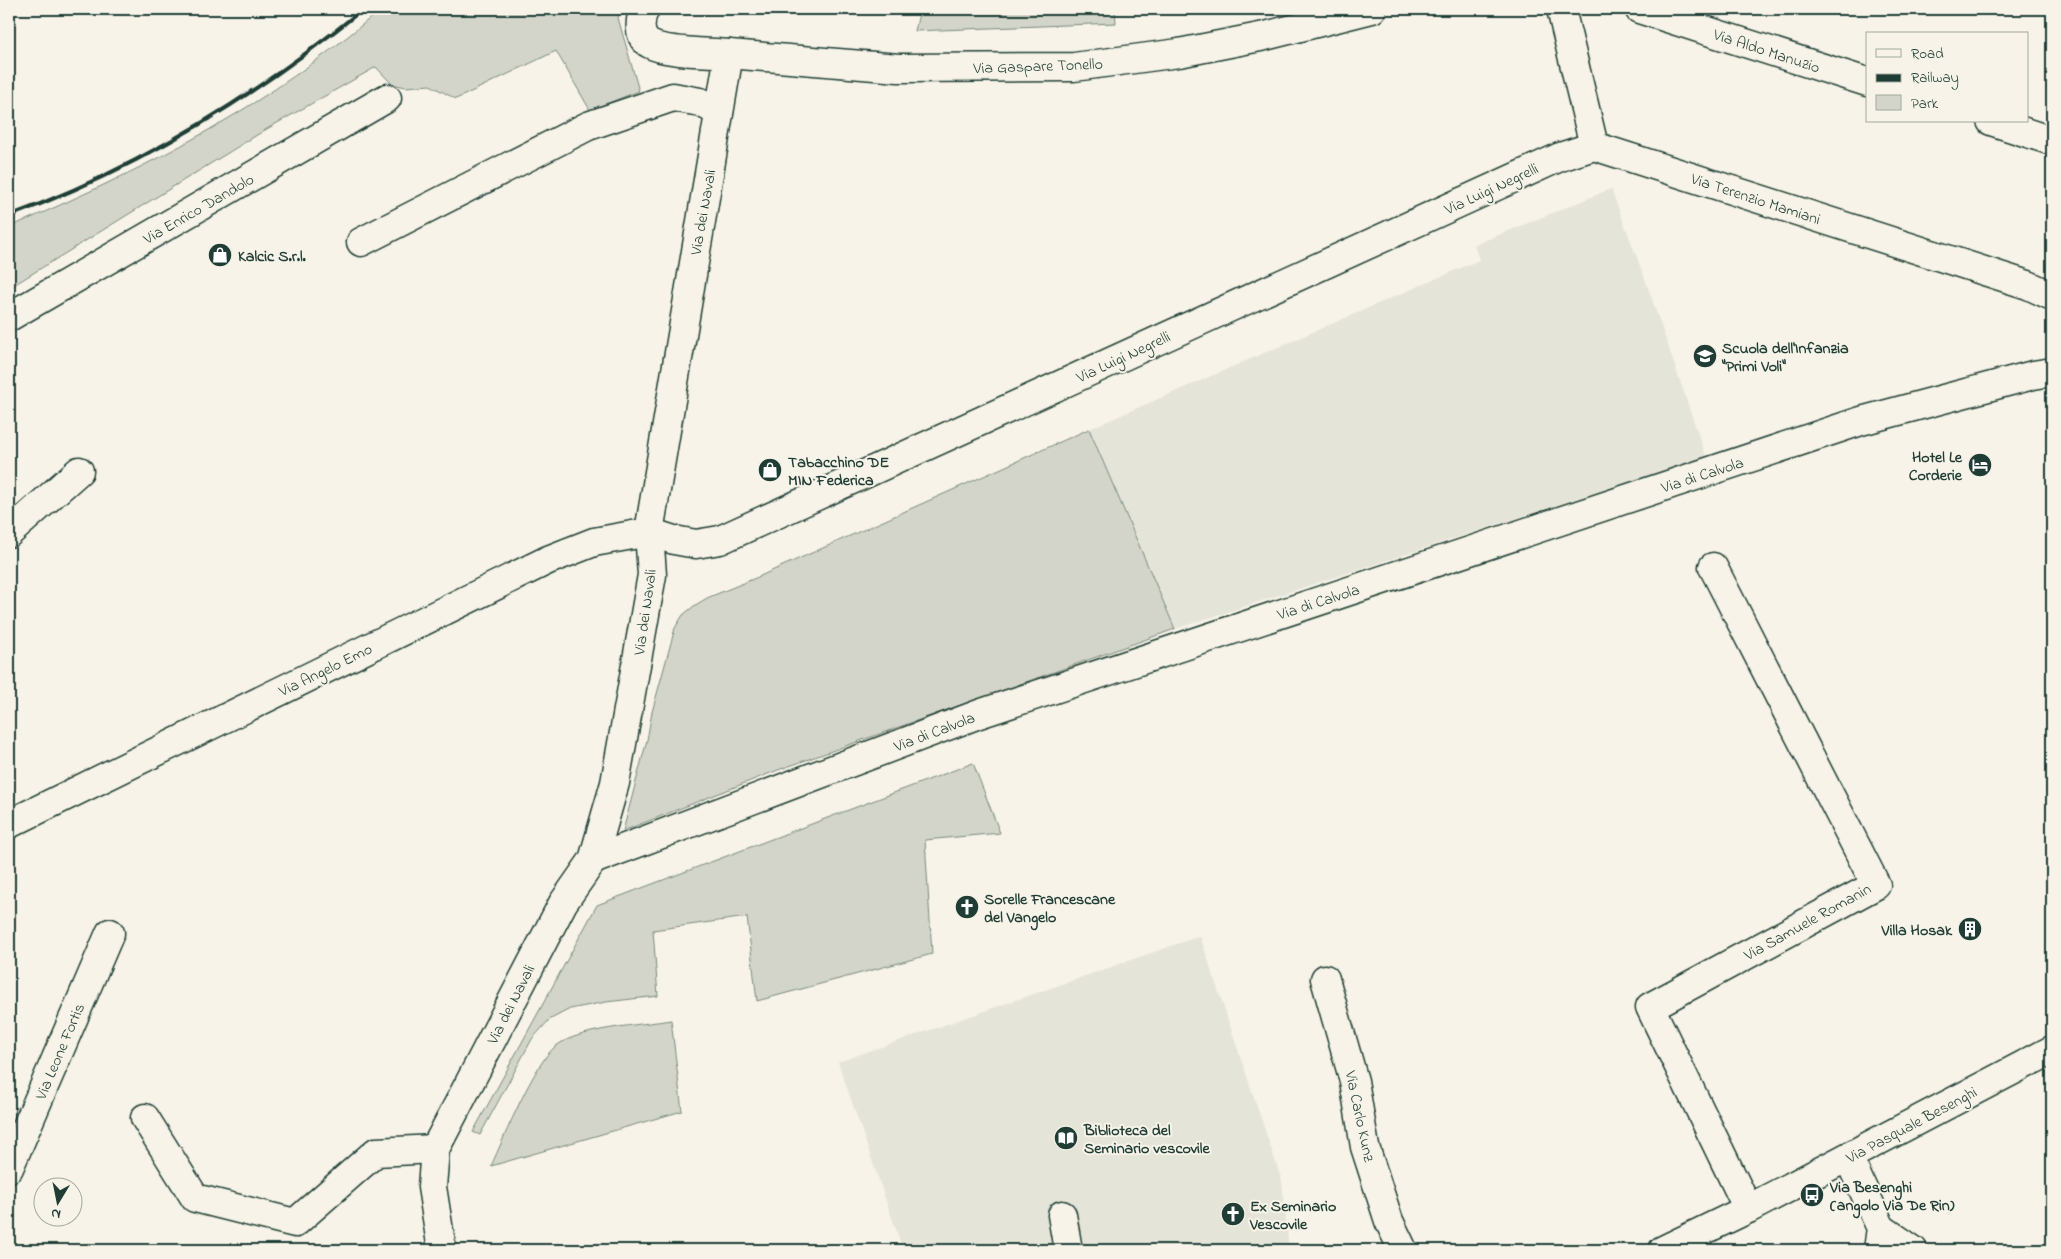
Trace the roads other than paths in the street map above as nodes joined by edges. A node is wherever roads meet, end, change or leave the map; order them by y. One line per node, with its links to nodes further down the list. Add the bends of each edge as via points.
1 (645, 9): 5 (street, via 641,32 649,44)
2 (1372, 9): 5 (street, Via Gaspare Tonello, via 1265,36 1179,53 1074,67 899,68)
3 (1562, 9): 11 (street)
4 (1639, 9): 6 (street, Via Aldo Manuzio)
5 (729, 54): 8 (street, Via dei Navali)
6 (1866, 82)
7 (387, 98): 14 (street, Via Enrico Dandolo)
8 (719, 112): 12 (street, via 700,102 674,97 588,126); 17 (street, Via dei Navali)
9 (1994, 122): 10 (street)
10 (2052, 141)
11 (1594, 146): 13 (street, Via Terenzio Mamiani, via 2028,285); 17 (street, Via Luigi Negrelli, via 1560,157 720,540 696,544)
12 (361, 242)
13 (2052, 296)
14 (9, 317)
15 (2052, 372): 21 (street, Via di Calvola, via 1861,421 1017,702)
16 (79, 470): 18 (street)
17 (648, 532): 20 (street, Via Angelo Emo, via 594,542 548,560); 21 (street, Via dei Navali, via 651,585 615,783)
18 (9, 533)
19 (1713, 568): 29 (street, Via Samuele Romanin, via 1876,885 1650,1007)
20 (9, 824)
21 (593, 860): 26 (street, Via dei Navali, via 563,903)
22 (110, 933): 28 (street, Via Leone Fortis)
23 (1325, 978): 34 (street, Via Carlo Kunz, via 1354,1081 1365,1147)
24 (2052, 1050): 27 (street, Via Pasquale Besenghi)
25 (146, 1118): 26 (street, via 195,1198 295,1223 376,1152)
26 (434, 1150): 32 (street, Via dei Navali, via 432,1187)
27 (1848, 1157): 29 (street, Via Pasquale Besenghi); 31 (street)
28 (9, 1168)
29 (1748, 1209): 35 (street, Via Pasquale Besenghi)
30 (1062, 1215): 33 (street)
31 (1880, 1239): 36 (street)
32 (442, 1250)
33 (1068, 1250)
34 (1402, 1250)
35 (1663, 1250)
36 (1913, 1250)

